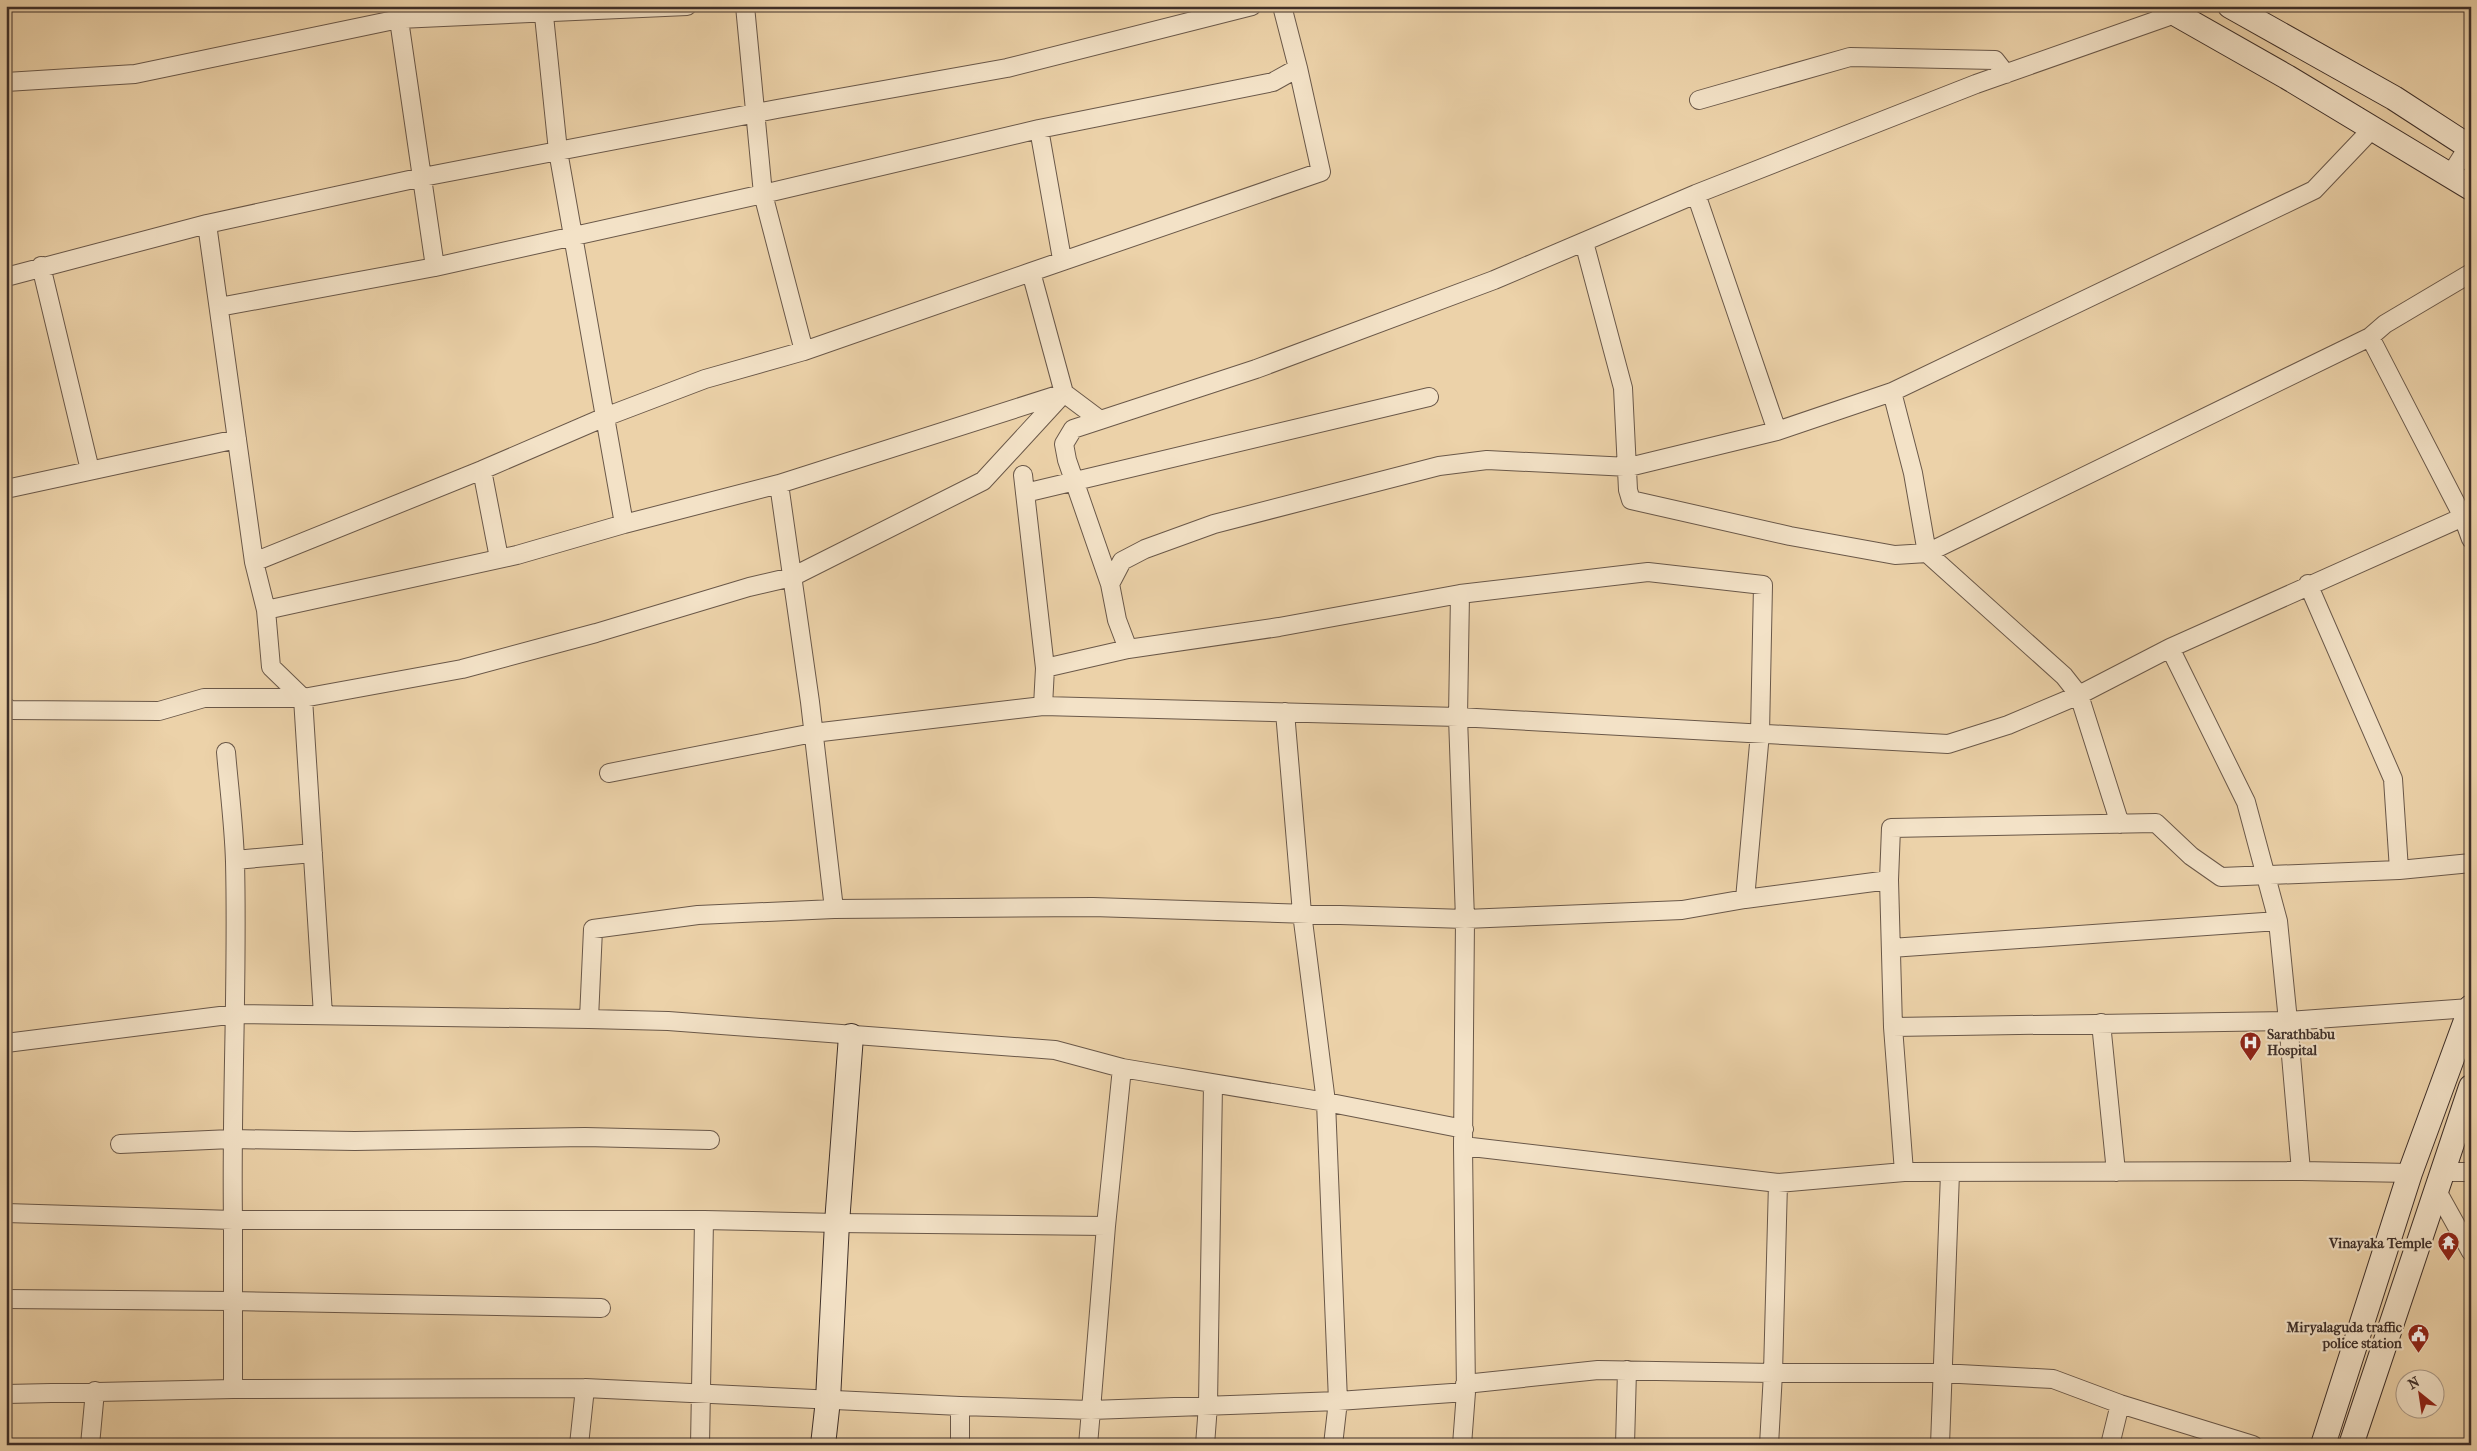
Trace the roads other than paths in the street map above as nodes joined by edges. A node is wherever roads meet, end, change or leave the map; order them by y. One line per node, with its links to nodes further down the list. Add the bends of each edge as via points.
1 (687, 6): 6 (street)
2 (745, 6): 13 (street)
3 (1252, 6): 13 (street, via 1007,68)
4 (1282, 6): 9 (street)
5 (2230, 6): 16 (main road)
6 (543, 10): 8 (street); 17 (street)
7 (2169, 10): 10 (street); 14 (main road)
8 (398, 12): 11 (street, via 134,74); 19 (street)
9 (1298, 68): 15 (street, via 1272,82); 26 (street, via 1321,172)
10 (2006, 74): 12 (street, via 1995,60 1850,57); 22 (street)
11 (6, 82)
12 (1699, 100)
13 (754, 113): 17 (street); 21 (street)
14 (2373, 128): 18 (main road); 35 (street, via 2314,190)
15 (1039, 129): 21 (street); 26 (street)
16 (2470, 144): 18 (street)
17 (558, 151): 19 (street); 24 (street)
18 (2451, 174): 20 (main road)
19 (423, 176): 23 (street); 28 (street)
20 (2471, 188)
21 (763, 194): 24 (street); 34 (street)
22 (1696, 194): 25 (street); 40 (street)
23 (207, 224): 27 (street); 32 (street)
24 (571, 237): 28 (street); 38 (street)
25 (1584, 242): 39 (street, via 1494,280 1256,369); 42 (street, via 1624,388)
26 (1062, 259): 29 (street)
27 (41, 266): 31 (street); 43 (street)
28 (435, 267): 32 (street)
29 (1031, 272): 34 (street); 36 (street)
30 (2471, 273): 33 (street, via 2385,324)
31 (6, 276)
32 (219, 307): 41 (street)
33 (2370, 338): 50 (street); 53 (street)
34 (804, 351): 38 (street, via 705,379)
35 (1892, 392): 40 (street); 53 (street, via 1913,473)
36 (1064, 393): 39 (street); 47 (street); 56 (street, via 983,480)
37 (1429, 397): 46 (street)
38 (605, 417): 44 (street); 51 (street)
39 (1100, 420): 46 (street, via 1073,429 1064,444 1066,460)
40 (1777, 431): 42 (street)
41 (237, 438): 43 (street); 55 (street)
42 (1629, 466): 53 (street, via 1631,500 1790,536 1895,554); 57 (street, via 1487,460 1439,466 1223,522 1145,549 1122,561)
43 (90, 470): 48 (street)
44 (482, 470): 54 (street); 55 (street)
45 (1023, 475): 49 (street)
46 (1075, 481): 49 (street); 57 (street)
47 (779, 484): 51 (street); 56 (street)
48 (6, 489)
49 (1025, 493): 63 (street)
50 (2463, 516): 52 (street); 58 (street)
51 (624, 524): 54 (street)
52 (2471, 539)
53 (1927, 553): 64 (street, via 2064,676)
54 (499, 558): 60 (street)
55 (254, 562): 60 (street)
56 (791, 572): 65 (street, via 596,633 462,669); 70 (street)
57 (1110, 584): 62 (street, via 1117,620)
58 (2308, 584): 61 (street); 78 (street, via 2393,779)
59 (1460, 594): 62 (street, via 1279,627); 69 (street); 71 (street, via 1648,572 1763,585)
60 (266, 610): 65 (street, via 271,667)
61 (2170, 648): 64 (street); 79 (street, via 2246,802)
62 (1128, 649): 63 (street)
63 (1045, 668): 66 (street)
64 (2079, 695): 71 (street, via 2008,725 1948,744); 74 (street)
65 (303, 698): 67 (street, via 204,698 159,711 10,710); 75 (street)
66 (1043, 706): 68 (street); 70 (street)
67 (6, 707)
68 (1285, 712): 69 (street); 83 (street)
69 (1458, 717): 71 (street); 84 (street)
70 (812, 733): 73 (street); 82 (street)
71 (1760, 733): 81 (street)
72 (226, 752): 76 (street)
73 (609, 773)
74 (2120, 824): 79 (street, via 2156,824 2220,877); 80 (street, via 1891,828)
75 (313, 853): 76 (street); 89 (street)
76 (235, 860): 88 (street)
77 (2471, 863): 78 (street)
78 (2398, 870): 79 (street)
79 (2266, 875): 85 (street)
80 (1889, 880): 81 (street); 86 (street)
81 (1745, 899): 84 (street, via 1682,910)
82 (834, 910): 83 (street, via 1093,908); 90 (street, via 698,915 593,929)
83 (1302, 912): 84 (street); 99 (street)
84 (1464, 919): 100 (street)
85 (2278, 921): 86 (street); 91 (street)
86 (1891, 948): 93 (street)
87 (2471, 1008): 91 (street); 109 (main road)
88 (236, 1014): 89 (street); 95 (street); 101 (street)
89 (323, 1015): 90 (street)
90 (589, 1019): 94 (street, via 668,1021)
91 (2288, 1021): 92 (street); 104 (street)
92 (2102, 1023): 93 (street); 106 (street)
93 (1893, 1027): 105 (street)
94 (852, 1036): 96 (street, via 1055,1050); 115 (main road)
95 (6, 1043)
96 (1122, 1068): 97 (street); 116 (street)
97 (1213, 1084): 99 (street); 133 (street)
98 (2471, 1087): 110 (main road)
99 (1326, 1102): 100 (street); 131 (street)
100 (1463, 1137): 111 (street); 125 (street)
101 (231, 1139): 102 (street, via 354,1141 585,1137); 103 (street); 113 (street)
102 (710, 1140)
103 (120, 1144)
104 (2301, 1171): 106 (street); 109 (street)
105 (1904, 1172): 108 (street); 111 (street)
106 (2116, 1172): 108 (street)
107 (2471, 1172): 110 (street)
108 (1950, 1173): 123 (street)
109 (2410, 1173): 150 (main road)
110 (2438, 1181): 117 (street); 151 (main road)
111 (1778, 1183): 122 (street)
112 (6, 1213): 113 (street)
113 (232, 1220): 114 (street); 119 (street)
114 (704, 1220): 115 (street); 129 (street)
115 (837, 1223): 116 (street); 130 (main road)
116 (1106, 1226): 135 (street)
117 (2471, 1252)
118 (6, 1299): 119 (street)
119 (231, 1301): 120 (street); 126 (street)
120 (601, 1308)
121 (1627, 1370): 122 (street); 125 (street, via 1598,1370); 145 (street)
122 (1773, 1373): 123 (street); 146 (street)
123 (1941, 1373): 132 (street, via 2053,1379); 147 (street)
124 (585, 1388): 126 (street); 129 (street); 137 (street)
125 (1466, 1388): 131 (street); 144 (street)
126 (233, 1390): 127 (street)
127 (95, 1391): 128 (street); 136 (street)
128 (6, 1394)
129 (702, 1394): 130 (street); 138 (street)
130 (828, 1400): 134 (street); 139 (main road)
131 (1338, 1401): 133 (street); 143 (street)
132 (2120, 1404): 148 (street); 149 (street)
133 (1208, 1405): 135 (street); 142 (street)
134 (960, 1406): 135 (street); 140 (street)
135 (1091, 1410): 141 (street)
136 (90, 1445)
137 (579, 1445)
138 (700, 1445)
139 (823, 1445)
140 (960, 1445)
141 (1088, 1445)
142 (1205, 1445)
143 (1333, 1445)
144 (1462, 1445)
145 (1625, 1445)
146 (1769, 1445)
147 (1940, 1445)
148 (2110, 1445)
149 (2253, 1445)
150 (2323, 1445)
151 (2351, 1445)

